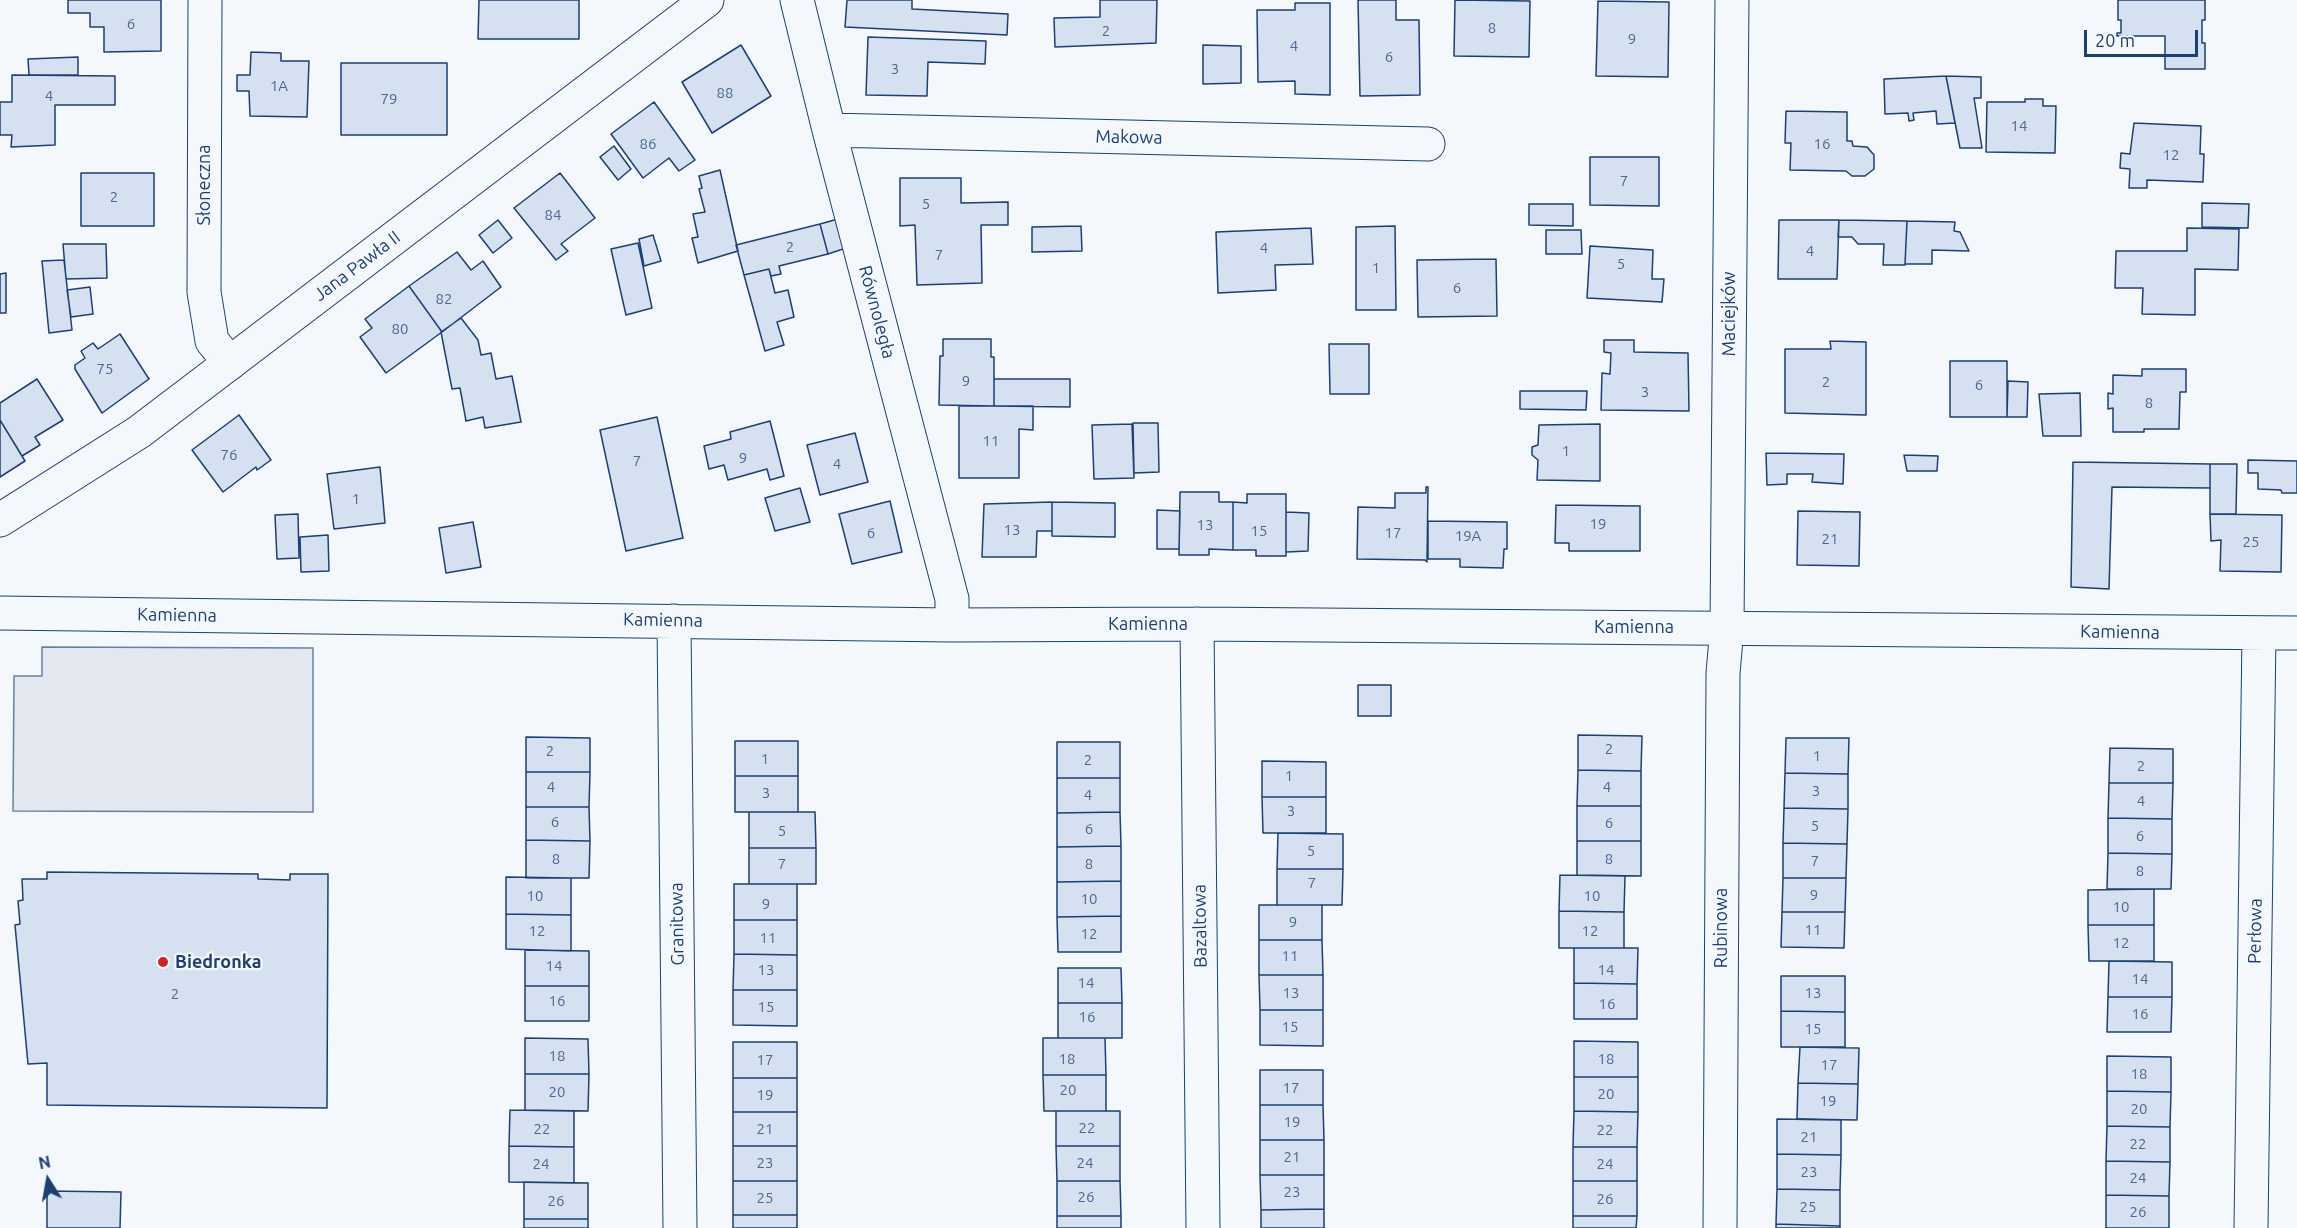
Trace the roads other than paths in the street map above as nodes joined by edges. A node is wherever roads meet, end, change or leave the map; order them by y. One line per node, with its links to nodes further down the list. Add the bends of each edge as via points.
1 (205, 0): 7 (street, Słoneczna, via 204,292 212,341)
2 (707, 0): 7 (street, Jana Pawła II)
3 (797, 0): 5 (street, Równoległa)
4 (1732, 0): 13 (street, Maciejków)
5 (829, 130): 6 (street, Makowa); 12 (street, Równoległa, via 952,599)
6 (1428, 144)
7 (230, 363): 8 (street, Jana Pawła II, via 139,432)
8 (0, 520)
9 (0, 613): 10 (street, Kamienna)
10 (674, 621): 12 (street, Kamienna); 16 (street, Granitowa)
11 (1197, 624): 12 (street, Kamienna); 13 (street, Kamienna); 17 (street, Bazaltowa)
12 (952, 625)
13 (1727, 628): 14 (street, Kamienna); 18 (street, Rubinowa, via 1722,674)
14 (2259, 633): 15 (street, Kamienna); 19 (street, Perłowa)
15 (2297, 633)
16 (680, 1228)
17 (1203, 1228)
18 (1720, 1228)
19 (2251, 1228)

